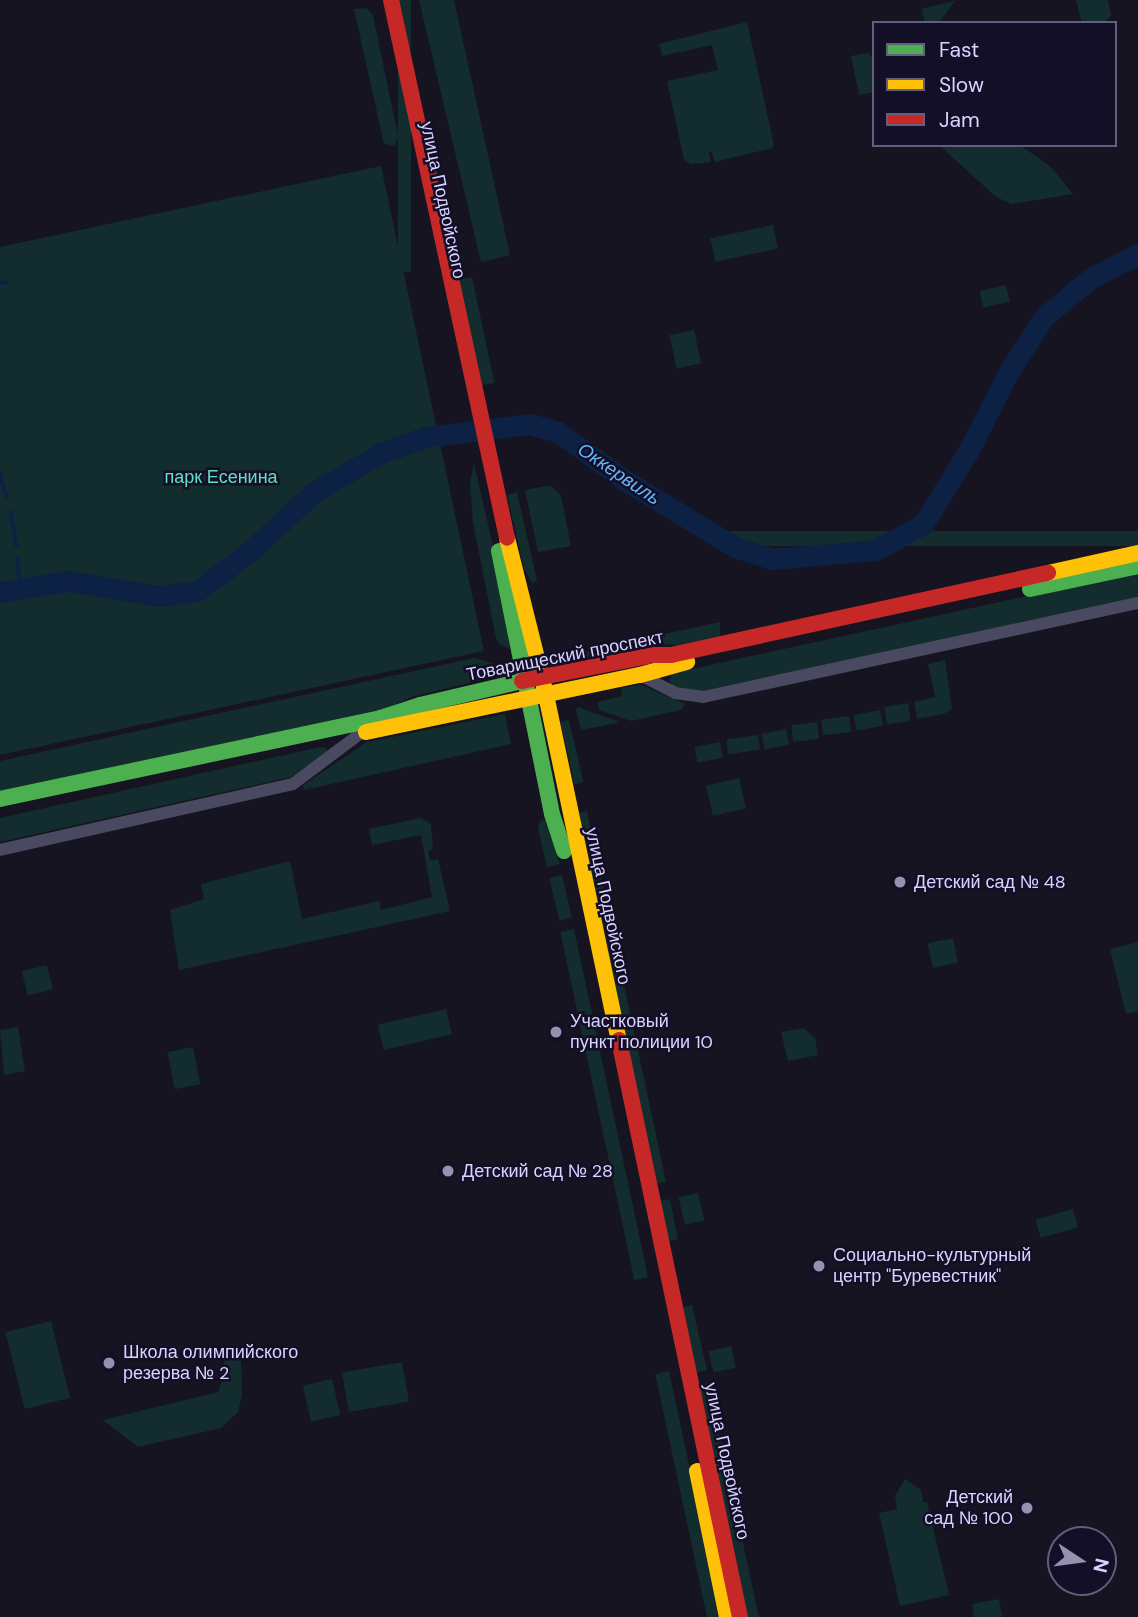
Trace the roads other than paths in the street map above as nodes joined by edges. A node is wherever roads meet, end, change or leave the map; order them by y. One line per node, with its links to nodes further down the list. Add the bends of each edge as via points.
1 (381, 0): 3 (street, улица Подвойского)
2 (391, 0): 3 (street, улица Подвойского)
3 (474, 408): 4 (street)
4 (483, 451): 9 (street, улица Подвойского); 10 (street, улица Подвойского)
5 (1138, 553): 9 (street, Товарищеский проспект, via 671,655)
6 (1138, 566): 8 (street, Товарищеский проспект)
7 (1138, 604): 8 (street, via 703,697 675,693)
8 (640, 675): 11 (street, Товарищеский проспект)
9 (541, 677): 10 (street, Товарищеский проспект); 11 (street, улица Подвойского)
10 (523, 681): 12 (street, улица Подвойского); 14 (street, Товарищеский проспект, via 380,718)
11 (546, 695): 12 (street, Товарищеский проспект); 18 (street, улица Подвойского)
12 (528, 698): 13 (street, Товарищеский проспект); 17 (street, улица Подвойского)
13 (361, 733): 15 (street, Товарищеский проспект); 16 (street, via 293,784)
14 (0, 799)
15 (0, 811)
16 (0, 850)
17 (727, 1617)
18 (740, 1617)

